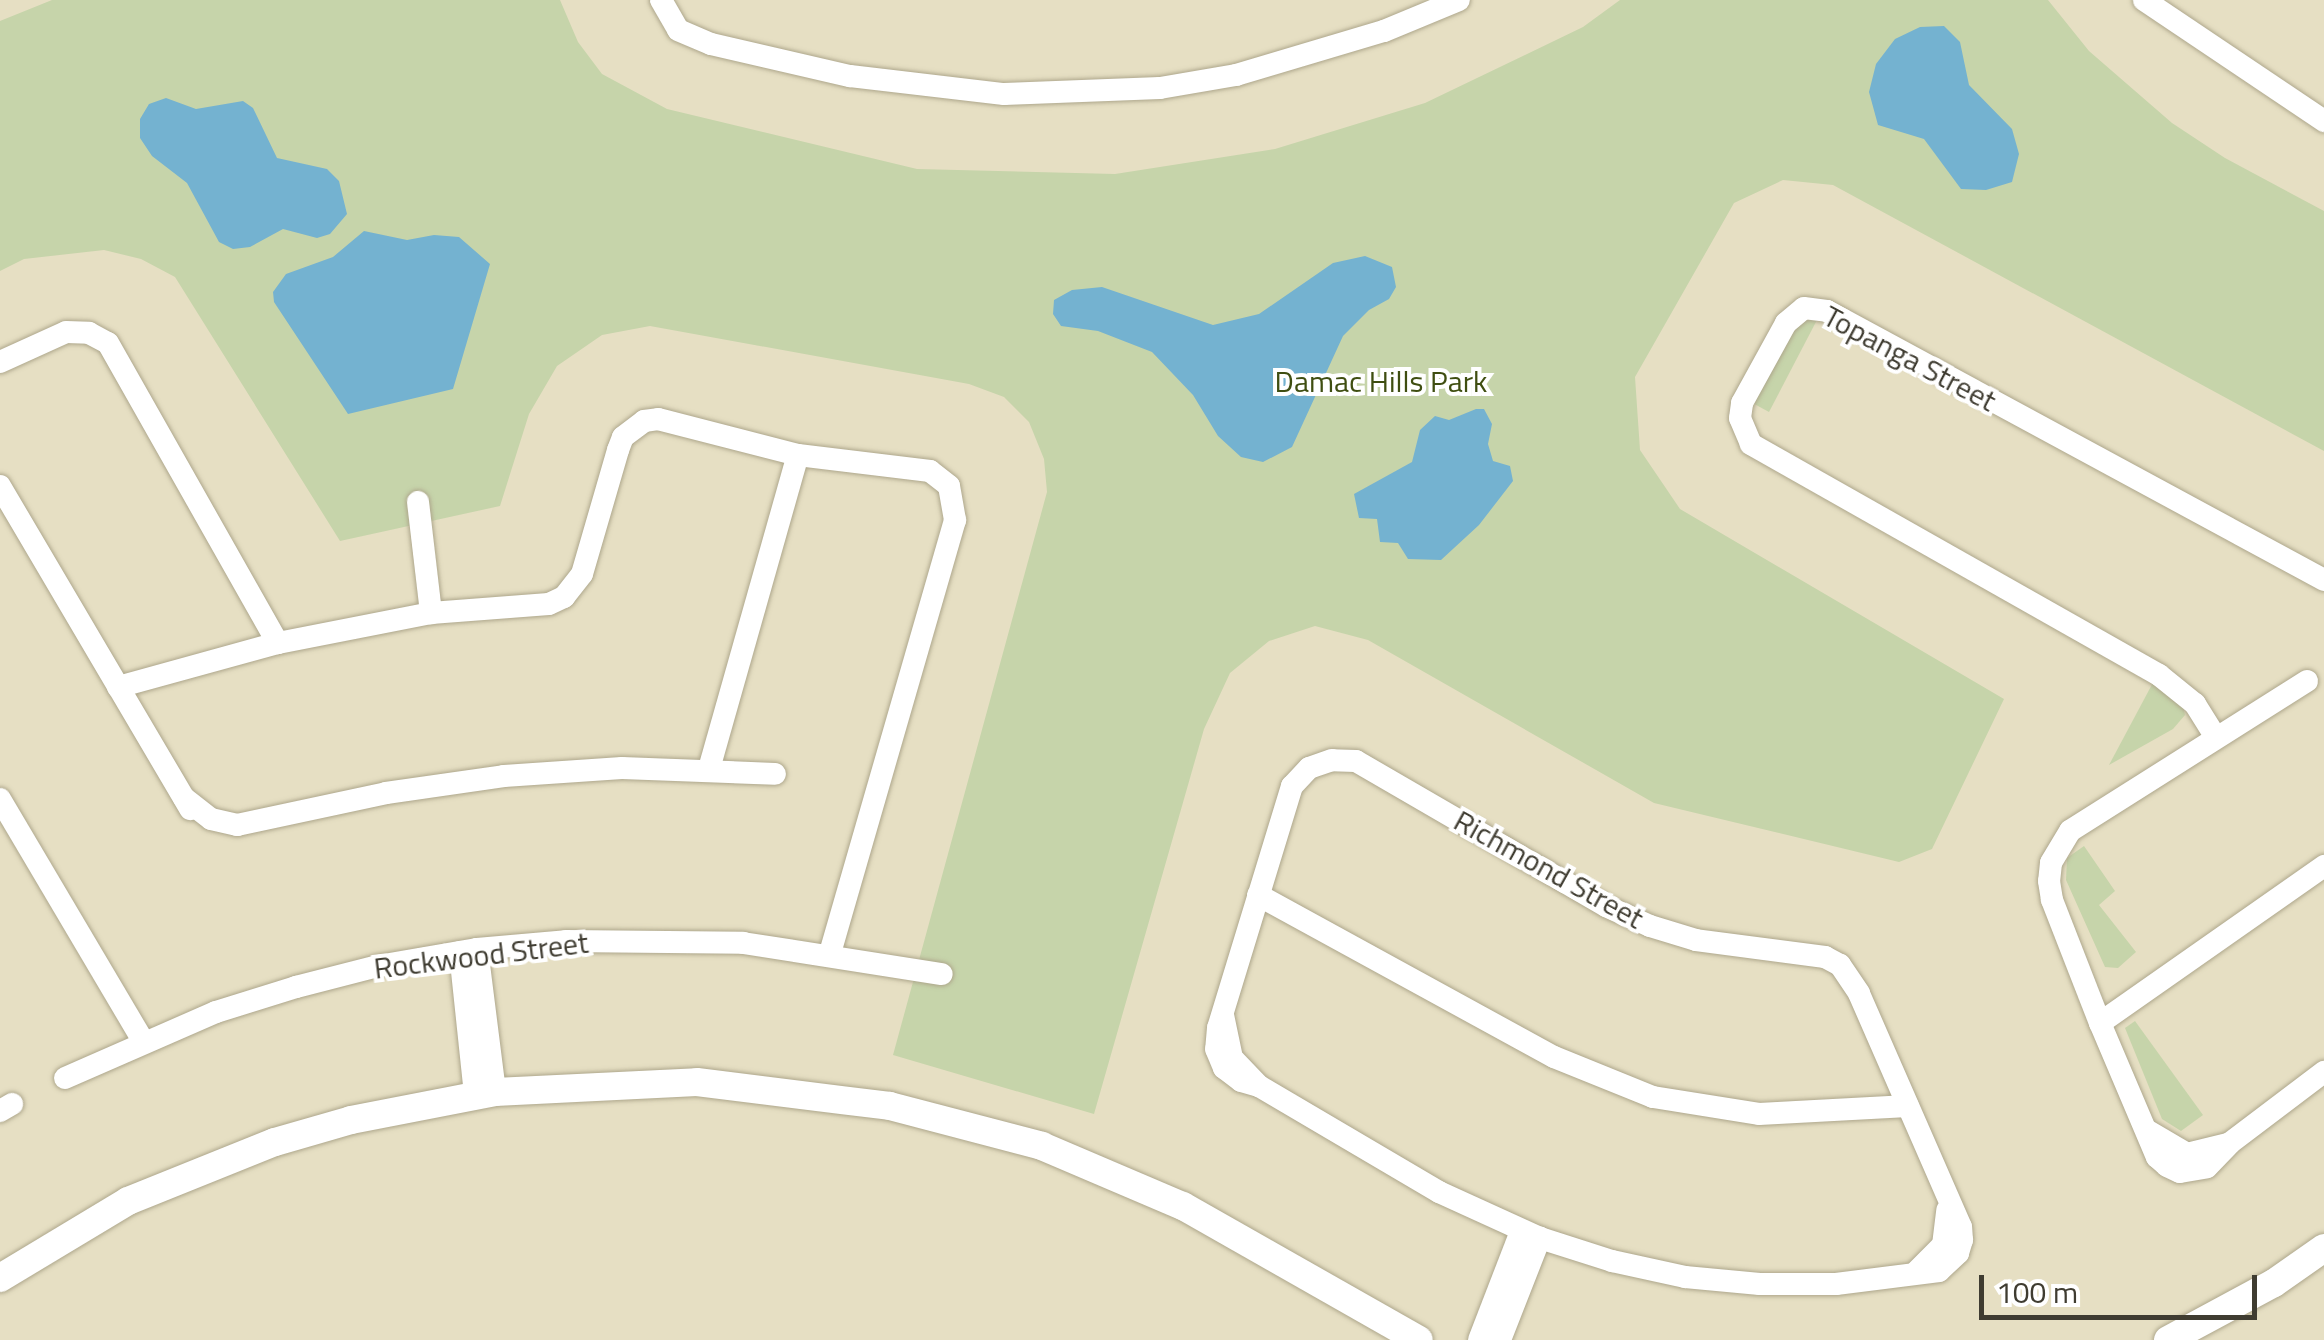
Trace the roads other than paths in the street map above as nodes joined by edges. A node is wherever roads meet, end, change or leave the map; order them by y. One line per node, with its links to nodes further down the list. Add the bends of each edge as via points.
1 (661, 0): 5 (street, via 678,30)
2 (676, 0): 5 (street, via 687,22)
3 (1458, 0): 5 (street, via 1236,75 1082,93 927,88)
4 (2151, 3): 6 (street)
5 (711, 44)
6 (2324, 121)
7 (0, 362): 13 (street, via 66,332 108,344)
8 (798, 456): 12 (street, via 658,419 632,427 613,465 582,574 564,596 534,607); 17 (street); 23 (street, via 930,471 949,486 956,508)
9 (0, 486): 15 (street)
10 (418, 502): 12 (street)
11 (2324, 580): 16 (street, Topanga Street, via 1828,312 1804,308 1786,323 1742,404 1740,418 1751,444 2159,675 2194,704)
12 (431, 613): 13 (street)
13 (278, 642): 15 (street)
14 (2306, 682): 16 (street)
15 (118, 687): 17 (street, via 184,798 214,832 241,833 386,793 504,776)
16 (2214, 736): 25 (street, via 2070,831 2051,863 2052,900)
17 (709, 769): 18 (street)
18 (775, 774)
19 (0, 799): 26 (street)
20 (2324, 866): 25 (street)
21 (1258, 895): 30 (street, via 1554,1057 1654,1097 1759,1114); 30 (street, Richmond Street, via 1292,786 1309,768 1332,760 1356,762 1650,926 1840,965 1852,977); 31 (street, Richmond Street, via 1223,1015 1232,1058 1260,1086 1439,1192)
22 (469, 951): 23 (street, Rockwood Street, via 654,939); 26 (street, Rockwood Street, via 296,987); 29 (street)
23 (830, 954): 24 (street, Rockwood Street)
24 (942, 974)
25 (2100, 1023): 27 (street, via 2146,1129 2186,1154 2230,1143)
26 (143, 1042): 28 (street, Rockwood Street)
27 (2324, 1072)
28 (65, 1078)
29 (485, 1094): 33 (street, via 351,1120 201,1169 128,1201); 34 (street, via 650,1081 713,1083 818,1094 969,1124 1114,1174 1183,1206)
30 (1908, 1106): 31 (street, Richmond Street, via 1961,1227 1958,1253 1939,1271 1836,1284 1742,1282 1612,1261)
31 (1530, 1234): 35 (street); 36 (street)
32 (2324, 1248): 37 (street, via 2274,1284)
33 (0, 1278)
34 (1419, 1340)
35 (1479, 1340)
36 (1500, 1340)
37 (2168, 1340)

